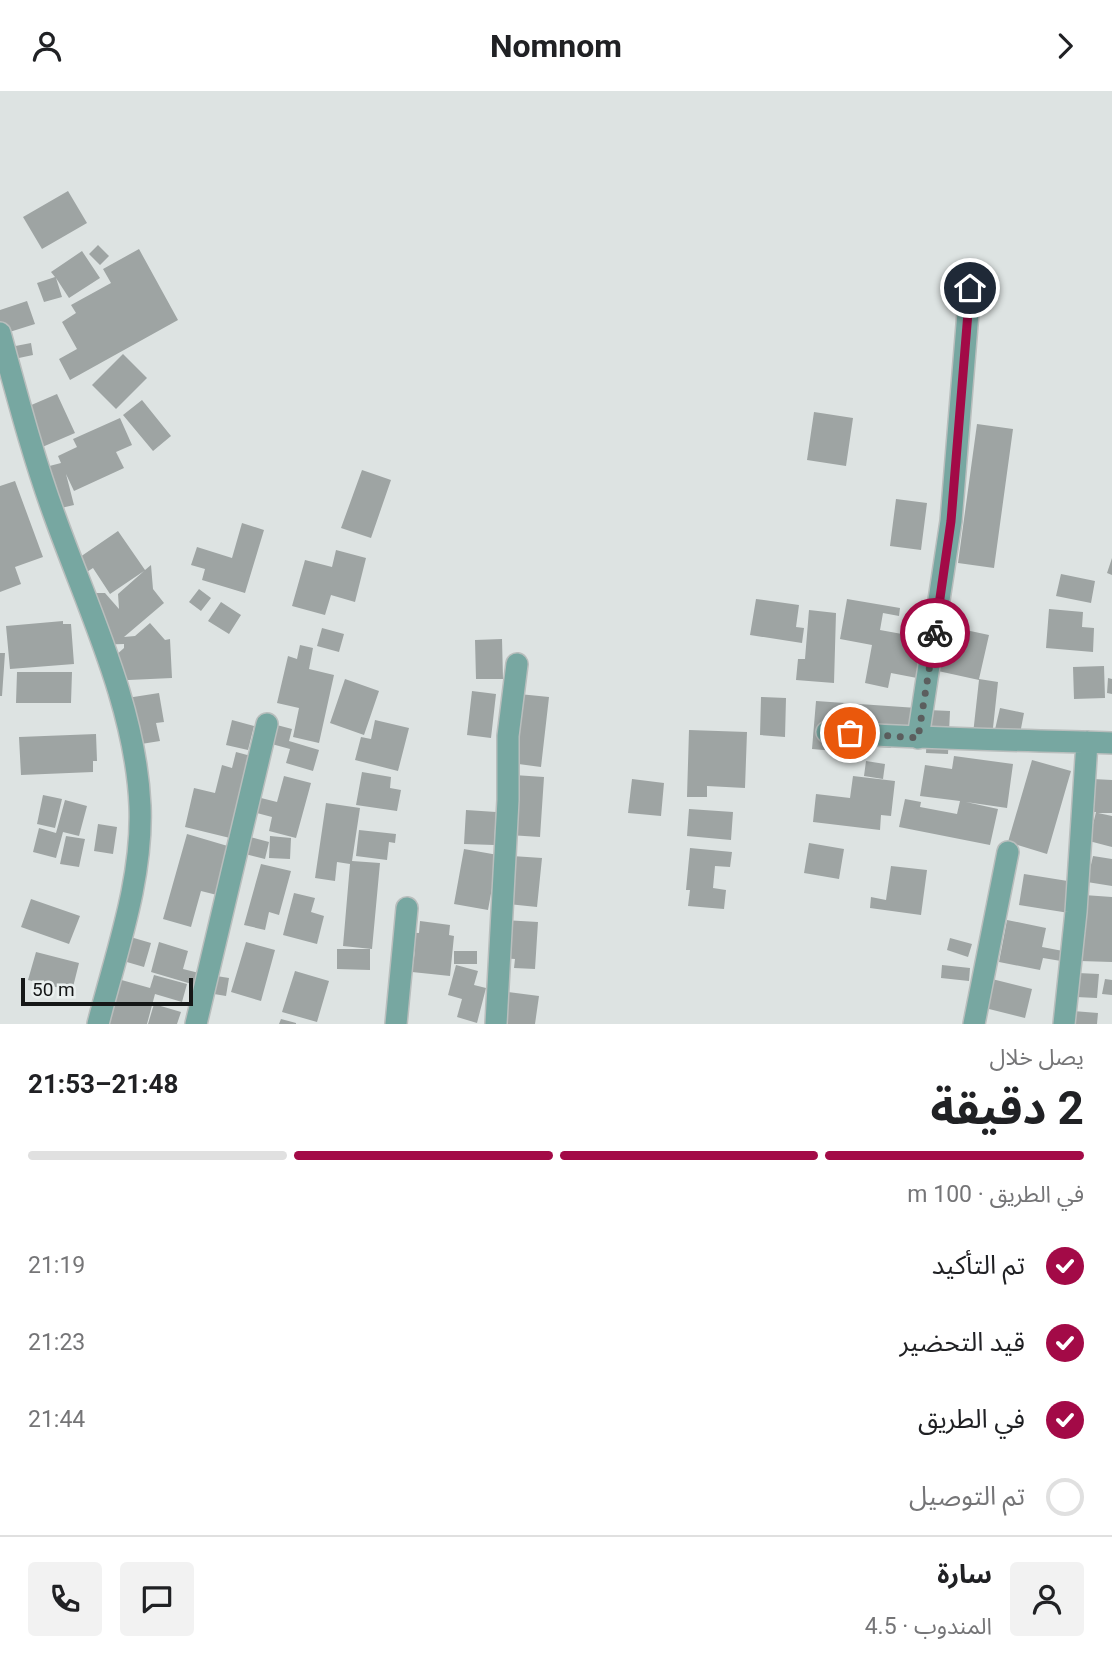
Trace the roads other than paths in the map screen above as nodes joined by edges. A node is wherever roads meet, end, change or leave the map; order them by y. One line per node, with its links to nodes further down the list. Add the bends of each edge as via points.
1 (970, 288): 6 (street, via 951,521)
2 (0, 334): 11 (street, via 48,499 129,721 137,759 140,808 133,886)
3 (517, 664): 14 (street, via 508,736)
4 (267, 724): 12 (street)
5 (827, 732): 6 (street)
6 (918, 738): 7 (street)
7 (1087, 742): 8 (street); 16 (street)
8 (1112, 743)
9 (1008, 852): 15 (street)
10 (407, 908): 13 (street)
11 (98, 1024)
12 (196, 1024)
13 (396, 1024)
14 (496, 1024)
15 (974, 1024)
16 (1064, 1024)

